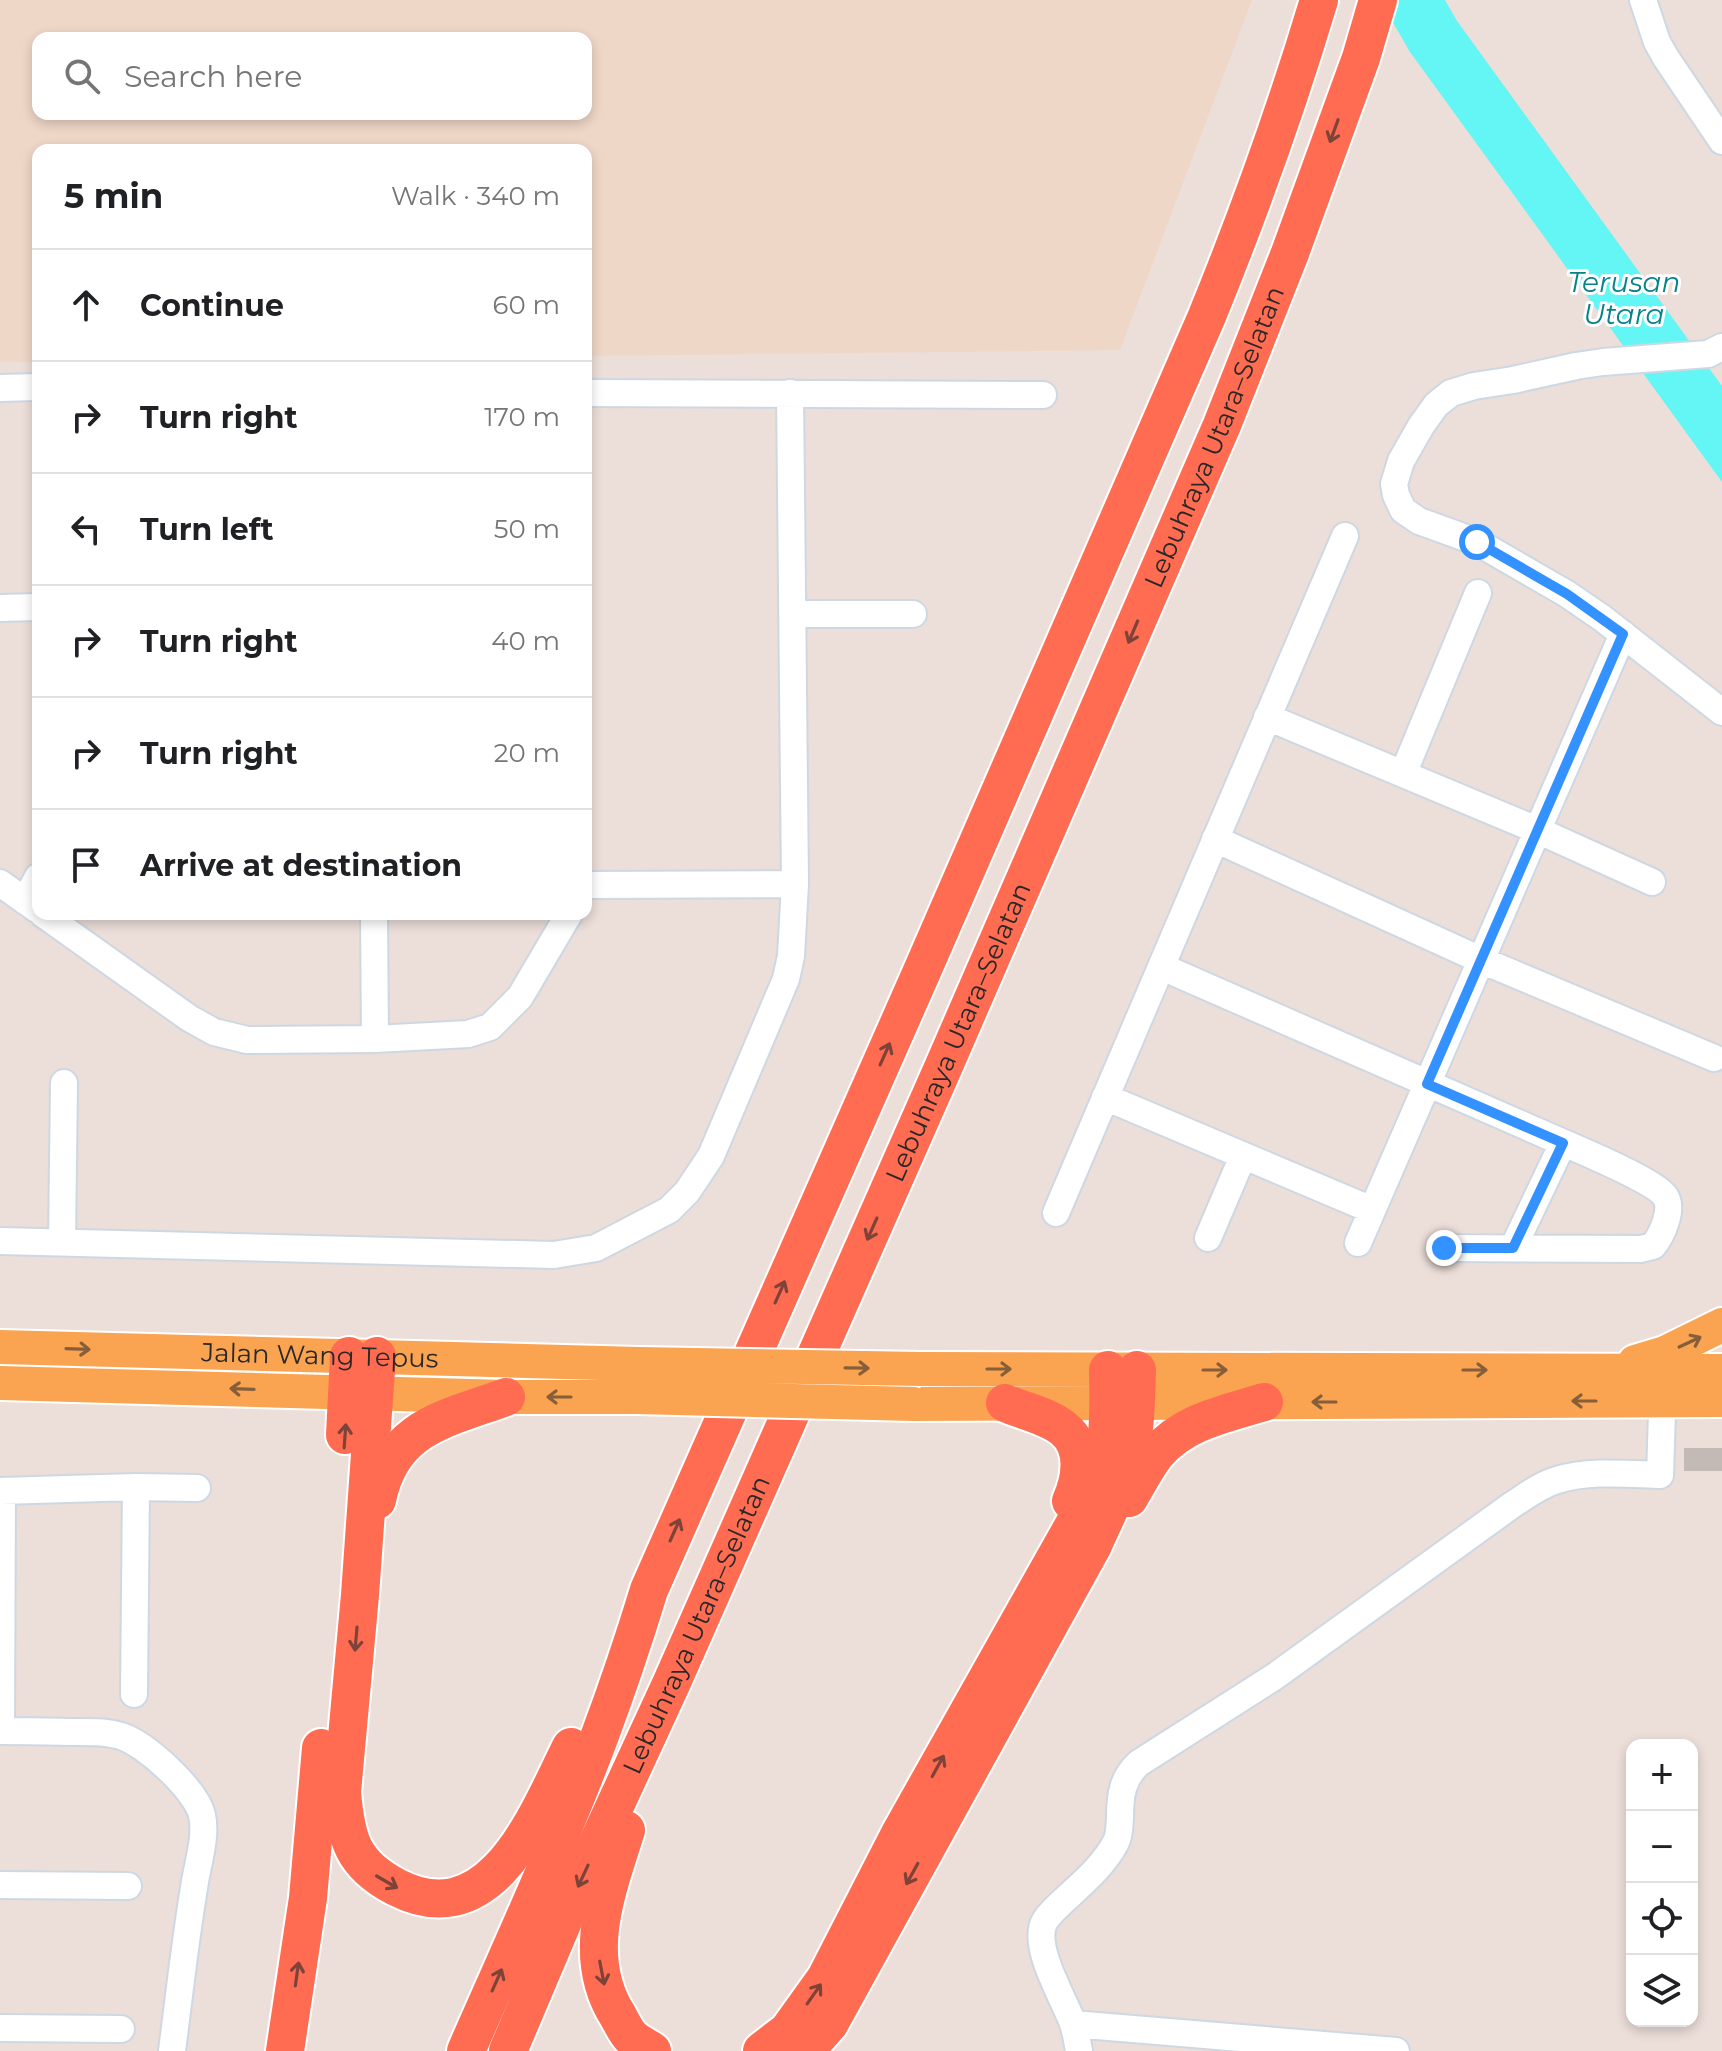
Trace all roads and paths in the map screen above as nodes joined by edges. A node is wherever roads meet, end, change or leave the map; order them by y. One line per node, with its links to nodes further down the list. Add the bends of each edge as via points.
1 (1378, 0): 66 (highway, Lebuhraya Utara–Selatan, one-way to 66, via 1290,253 1222,425)
2 (1643, 0): 4 (street, via 1657,42)
3 (1314, 17): 63 (highway, Lebuhraya Utara–Selatan, one-way to 3, via 1207,316)
4 (1722, 141)
5 (1715, 350): 17 (street, via 1603,362 1451,393 1436,405 1401,461 1394,484 1403,510 1477,542)
6 (32, 387): 7 (street)
7 (0, 388)
8 (592, 393): 9 (street)
9 (790, 393): 10 (street); 15 (street)
10 (1043, 395)
11 (1345, 536): 19 (street)
12 (1478, 593): 20 (street)
13 (32, 607): 14 (street)
14 (0, 608)
15 (793, 614): 16 (street); 25 (street)
16 (913, 614)
17 (1623, 634): 18 (street); 21 (street)
18 (1722, 712)
19 (1267, 717): 20 (street); 22 (street)
20 (1403, 774): 21 (street)
21 (1537, 830): 23 (street); 31 (street)
22 (1215, 839): 31 (street); 32 (street)
23 (1652, 882)
24 (0, 883): 27 (street)
25 (795, 884): 26 (street); 44 (street, via 786,979 711,1156 669,1210 596,1248 554,1255)
26 (592, 885)
27 (32, 906)
28 (52, 920): 33 (street, via 214,1032 247,1040)
29 (374, 920): 33 (street)
30 (565, 920): 33 (street, via 520,997 490,1027 468,1034)
31 (1481, 960): 34 (street); 36 (street)
32 (1162, 967): 36 (street); 37 (street)
33 (375, 1039)
34 (1714, 1058)
35 (64, 1083): 44 (street)
36 (1427, 1084): 38 (street); 40 (street)
37 (1105, 1097): 39 (street); 41 (street)
38 (1563, 1143): 47 (street); 47 (street, via 1664,1193 1667,1216 1660,1237 1641,1249)
39 (1243, 1156): 40 (street); 42 (street)
40 (1372, 1210): 45 (street)
41 (1056, 1213)
42 (1208, 1238)
43 (0, 1241): 44 (street)
44 (62, 1242)
45 (1358, 1243)
46 (1444, 1248): 47 (street)
47 (1513, 1248)
48 (1722, 1325): 50 (main road, one-way to 48, via 1665,1353)
49 (0, 1347): 52 (main road, Jalan Wang Tepus, one-way to 52)
50 (1604, 1371): 54 (main road, one-way to 50); 55 (main road)
51 (1722, 1371): 55 (main road)
52 (362, 1374): 53 (main road, Jalan Wang Tepus, one-way to 53); 54 (main road, Jalan Wang Tepus, one-way to 54, bridge, via 639,1364 921,1369); 56 (main road, Jalan Wang Tepus); 64 (highway); 75 (highway, one-way to 52, via 308,1898 334,1594)
53 (0, 1383)
54 (1123, 1386): 58 (main road); 59 (main road, Jalan Wang Tepus); 65 (highway, via 1132,1440 1126,1468 1093,1545)
55 (1663, 1386): 57 (main road); 58 (main road, one-way to 58); 71 (street, via 1660,1475 1591,1475 1538,1488 1274,1677 1128,1772 1115,1845 1042,1928 1052,1979)
56 (506, 1397): 59 (main road, Jalan Wang Tepus, one-way to 56, bridge); 64 (highway, via 435,1422 389,1461)
57 (1722, 1400)
58 (1264, 1402): 65 (highway, via 1203,1420 1176,1434 1155,1455)
59 (1005, 1403): 65 (highway, via 1066,1430 1077,1446 1080,1474)
60 (136, 1487): 61 (street); 62 (street); 67 (street)
61 (197, 1488)
62 (1, 1491): 68 (street)
63 (649, 1590): 64 (highway, one-way to 63, via 342,1792 345,1818 361,1861 378,1878 430,1898 479,1888 506,1864 529,1832); 76 (highway, Lebuhraya Utara–Selatan, one-way to 63, via 599,1738)
64 (360, 1595)
65 (1003, 1678): 79 (highway, one-way to 65, via 788,2031 826,1978 901,1832); 80 (highway, one-way to 80, via 829,2024)
66 (672, 1682): 77 (highway, Lebuhraya Utara–Selatan, one-way to 77); 78 (highway, one-way to 78, via 601,1912 598,1942 610,2004 631,2037)
67 (134, 1694)
68 (1, 1731): 74 (street, via 105,1732 133,1741 185,1786 199,1807 204,1833)
69 (0, 1885): 70 (street)
70 (128, 1886)
71 (1073, 2024): 81 (street); 82 (street)
72 (0, 2028): 73 (street)
73 (121, 2029)
74 (172, 2051)
75 (285, 2051)
76 (466, 2051)
77 (508, 2051)
78 (652, 2051)
79 (762, 2051)
80 (805, 2051)
81 (1079, 2051)
82 (1396, 2051)

